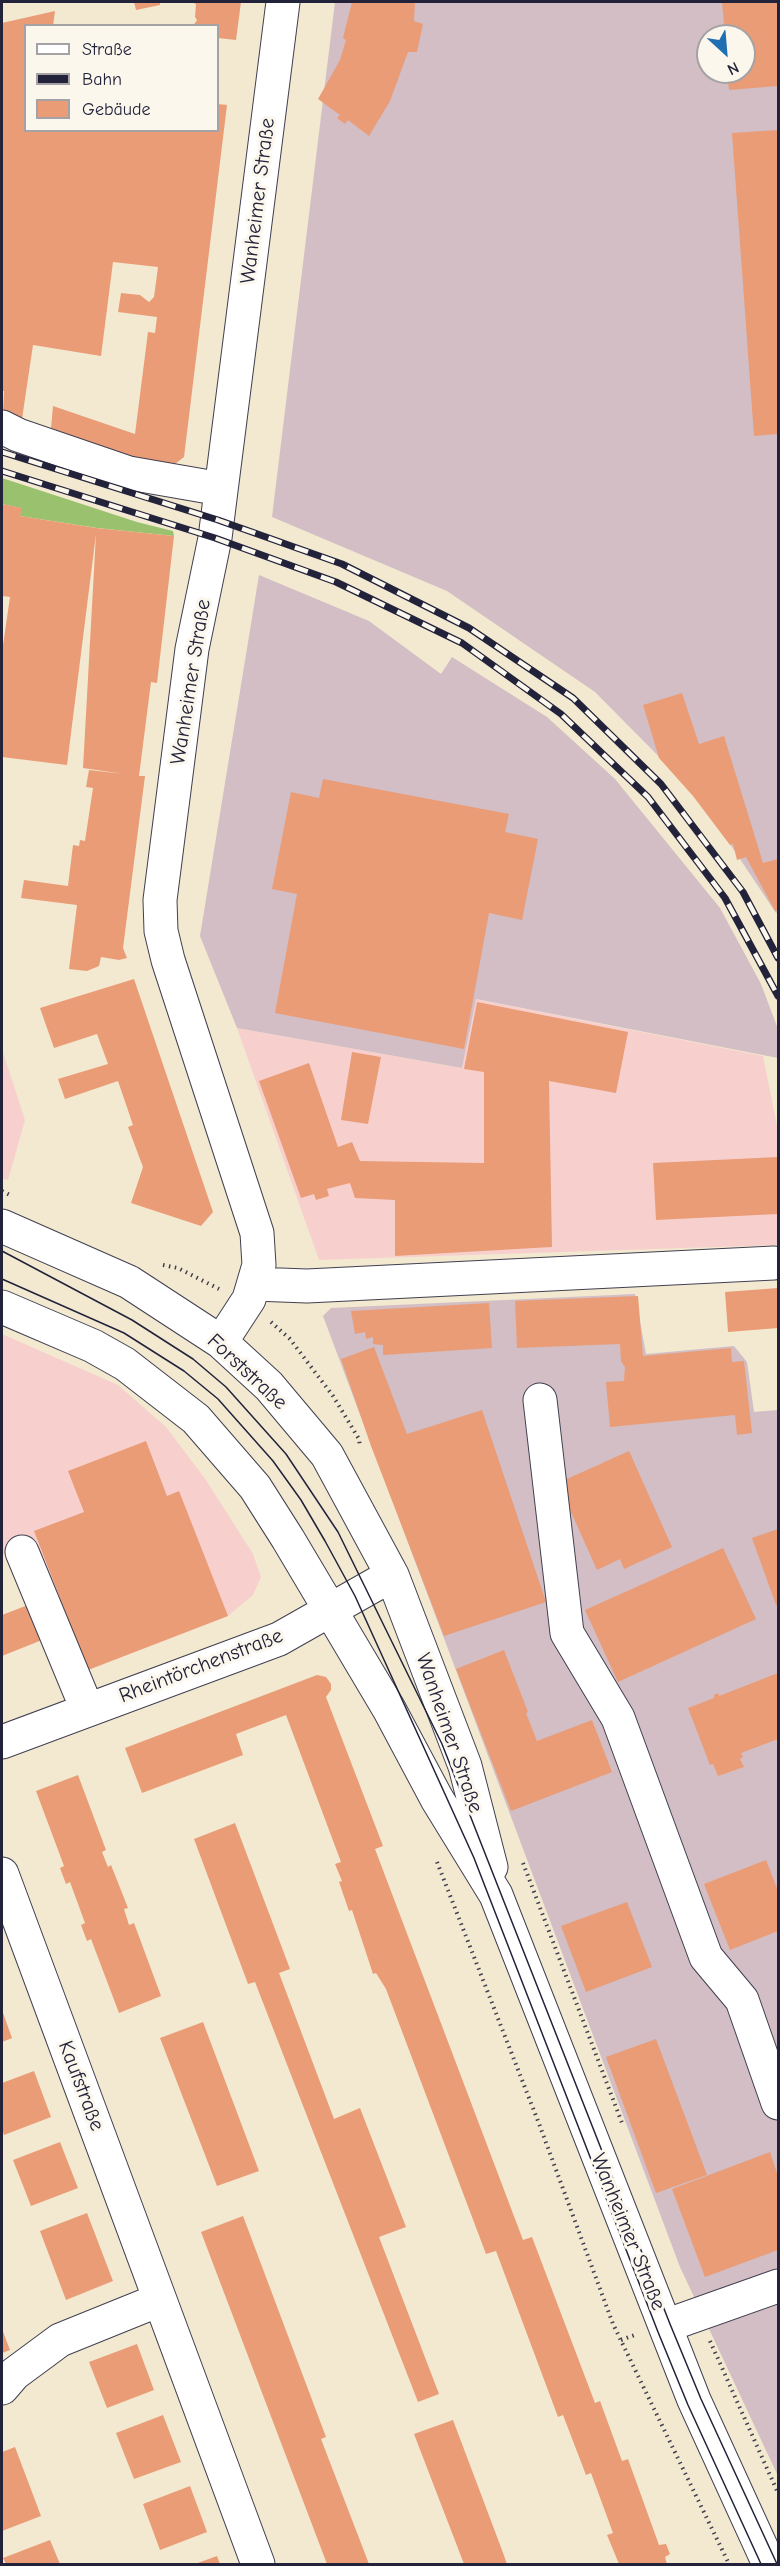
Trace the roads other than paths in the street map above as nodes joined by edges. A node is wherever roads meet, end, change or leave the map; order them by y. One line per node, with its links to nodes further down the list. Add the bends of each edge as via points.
1 (283, 2): 3 (street, Wanheimer Straße)
2 (2, 427): 3 (street, via 129,473)
3 (221, 489): 6 (street, Wanheimer Straße, via 209,578 192,649 160,900 161,931 257,1233 259,1265)
4 (2, 1226): 8 (street, Forststraße, via 129,1282)
5 (774, 1263): 6 (street, via 307,1286)
6 (250, 1294): 8 (street, Wanheimer Straße)
7 (2, 1307): 12 (street, via 125,1364 196,1419 255,1487)
8 (221, 1342): 11 (street, Forststraße, via 269,1386 327,1455)
9 (540, 1400): 17 (street, via 567,1633 618,1718 706,1957 742,2000)
10 (22, 1552): 13 (street)
11 (392, 1575): 12 (street, Rheintörchenstraße); 16 (street, Wanheimer Straße, via 465,1766)
12 (330, 1610): 13 (street, Rheintörchenstraße, via 279,1638); 16 (street, Wanheimer Straße)
13 (87, 1709): 14 (street, Rheintörchenstraße)
14 (2, 1742)
15 (2, 1874): 19 (street, Kaufstraße)
16 (496, 1895): 20 (street, Wanheimer Straße)
17 (778, 2103)
18 (778, 2286): 20 (street)
19 (159, 2300): 21 (street, via 60,2340 14,2374); 22 (street, Kaufstraße)
20 (665, 2326): 23 (street, Wanheimer Straße)
21 (2, 2388)
22 (258, 2565)
23 (769, 2565)

